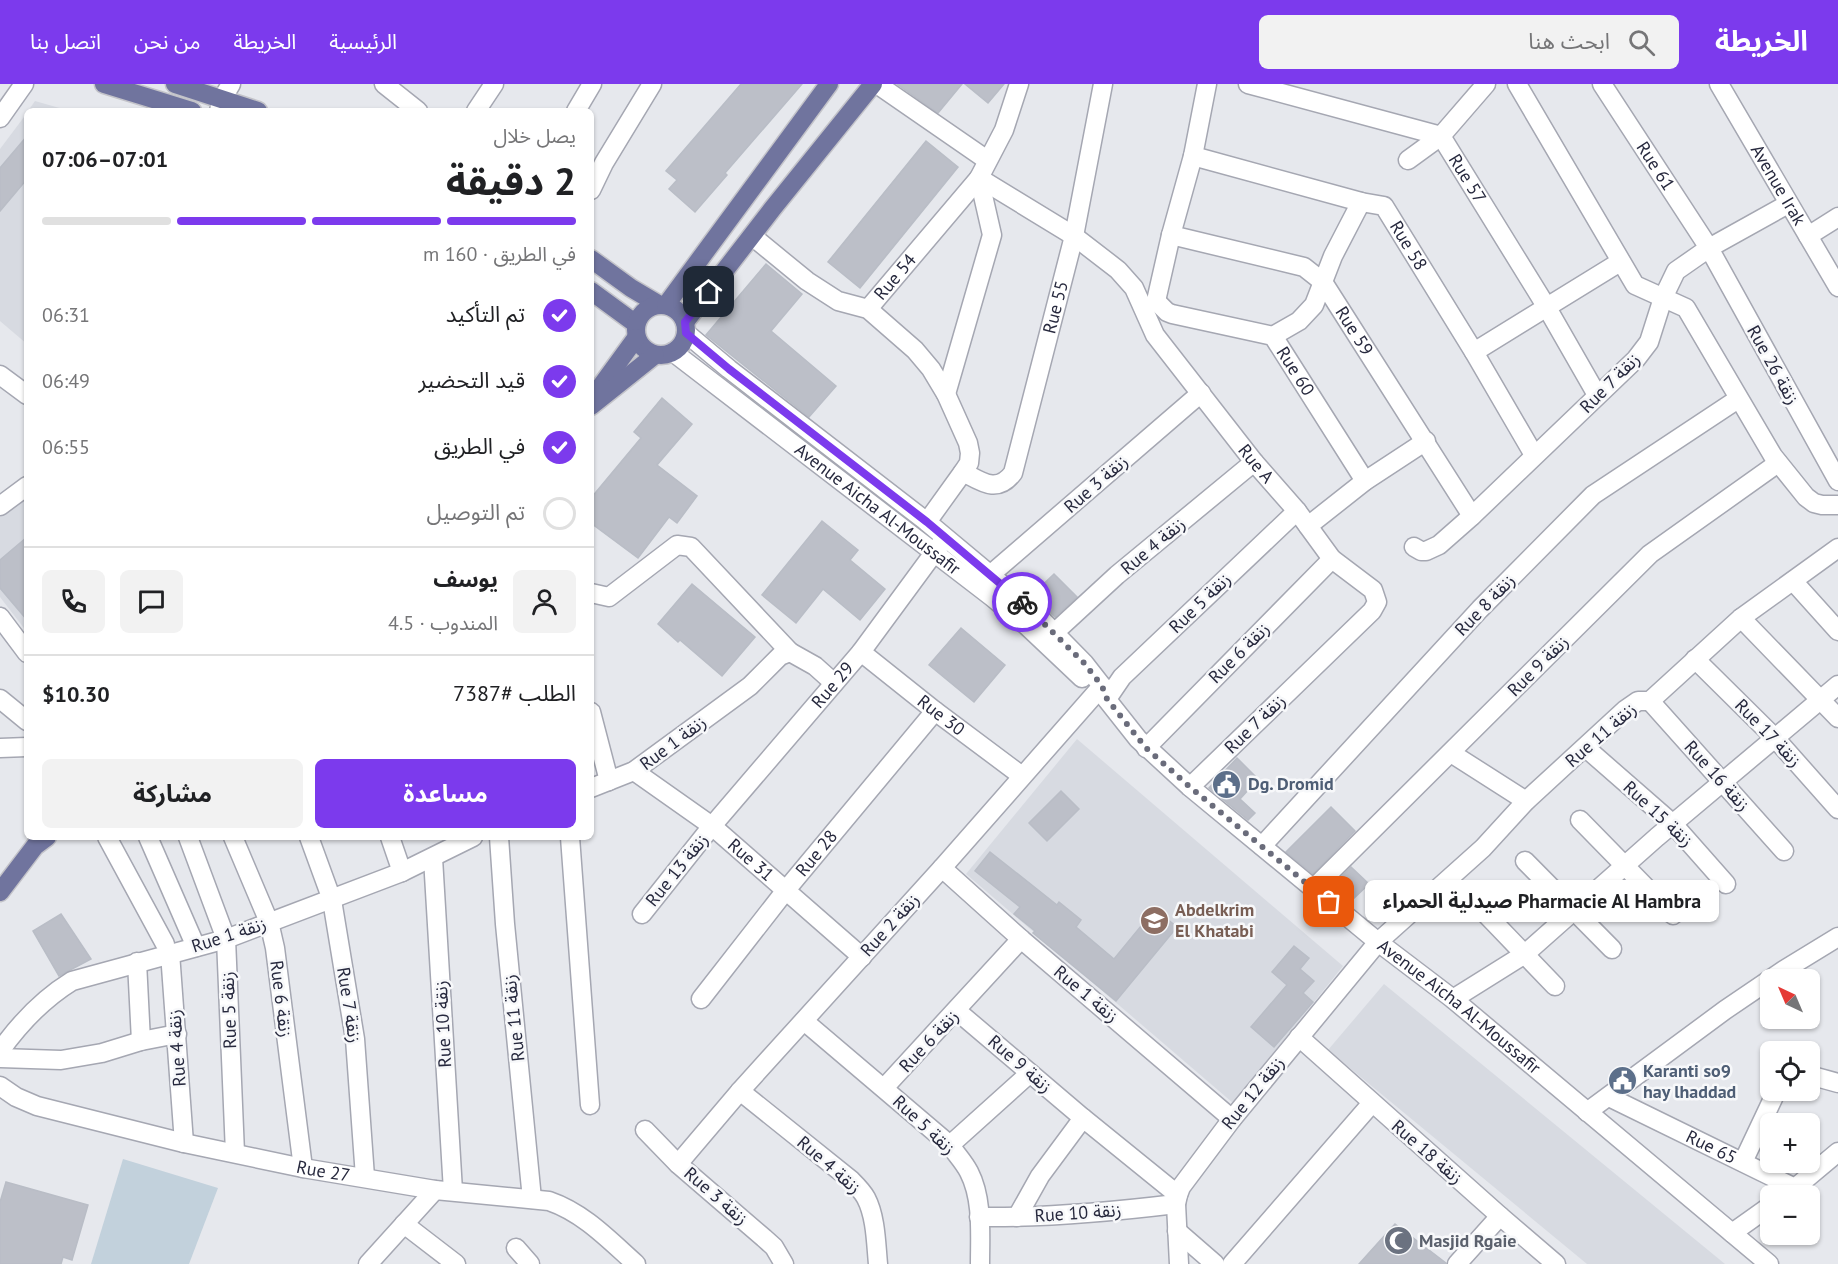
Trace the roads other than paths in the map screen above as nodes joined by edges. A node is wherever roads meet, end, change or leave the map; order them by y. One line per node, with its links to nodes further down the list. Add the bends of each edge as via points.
1 (24, 84): 25 (street)
2 (104, 84): 20 (main road)
3 (175, 84): 19 (main road)
4 (384, 84): 18 (street)
5 (494, 84): 23 (street)
6 (592, 84): 24 (street)
7 (652, 84): 31 (street)
8 (830, 84): 47 (main road)
9 (875, 84): 28 (street); 36 (main road)
10 (1019, 84): 28 (street, Rue 54, via 1004,130)
11 (1103, 84): 37 (street, Rue 55)
12 (1207, 84): 27 (street)
13 (1248, 84): 26 (street, Rue 57)
14 (1486, 84): 26 (street)
15 (1517, 84): 41 (street)
16 (1602, 84): 39 (street, Rue 61)
17 (1719, 84): 33 (street, Avenue Irak)
18 (404, 97): 22 (street)
19 (224, 98): 21 (main road)
20 (182, 108)
21 (250, 108)
22 (415, 108)
23 (478, 108)
24 (578, 108)
25 (0, 118)
26 (1441, 136): 29 (street); 48 (street, Rue 57)
27 (1193, 156): 32 (street, Rue 58); 35 (street)
28 (987, 160): 30 (street, Rue 54)
29 (1408, 160)
30 (979, 178): 37 (street, Rue A); 49 (street, Rue 54); 59 (street, via 992,235)
31 (594, 184)
32 (1362, 202): 42 (street); 54 (street, Rue 58, via 1384,206)
33 (1788, 204): 38 (street, Avenue Irak); 39 (street, Rue 7 زنقة)
34 (1838, 217): 38 (street)
35 (1171, 235): 42 (street, Rue 59, via 1304,267); 46 (street)
36 (752, 236): 49 (street, via 838,301); 50 (main road)
37 (1074, 236): 46 (street, Rue A, via 1118,270); 68 (street, Rue 55, via 1012,473 1004,483 993,486)
38 (1809, 236): 43 (street, Avenue Irak)
39 (1709, 248): 45 (street, Rue 7 زنقة, via 1676,271); 70 (street, Rue 26 زنقة)
40 (594, 261): 47 (main road)
41 (1620, 262): 45 (street, via 1635,285); 48 (street)
42 (1323, 282): 52 (street, via 1314,305 1299,321); 64 (street, Rue 59)
43 (1838, 287)
44 (594, 294): 51 (main road)
45 (1663, 298): 60 (street, Rue 7 زنقة, via 1649,342); 62 (street, via 1686,308)
46 (1148, 304): 52 (street, Rue 60, via 1172,314); 57 (street, Rue A, via 1155,335)
47 (662, 305): 50 (main road, via 678,311); 51 (main road, via 644,310)
48 (1546, 306): 54 (street); 60 (street, Rue 57)
49 (868, 309): 59 (street, Rue 54, via 915,350)
50 (686, 327): 53 (main road, via 684,340); 76 (street, Avenue Aicha Al-Moussafir, via 729,369)
51 (636, 331): 55 (main road, via 647,351); 61 (main road)
52 (1273, 336): 69 (street, Rue 60)
53 (673, 352): 55 (main road); 81 (street, Avenue Aicha Al-Moussafir)
54 (1474, 352): 65 (street, Rue 58)
55 (655, 355): 63 (main road)
56 (0, 375): 58 (street)
57 (1201, 393): 66 (street, Rue A); 83 (street, Rue 3 زنقة)
58 (24, 394)
59 (946, 394): 68 (street, Rue 54, via 968,442 969,463)
60 (1598, 395): 65 (street, Rue 7 زنقة)
61 (594, 396)
62 (1738, 399): 67 (street); 132 (street, Rue 8 زنقة, via 1593,495 1480,609)
63 (594, 404)
64 (1426, 441): 69 (street); 75 (street, Rue 59)
65 (1534, 455): 75 (street, Rue 7 زنقة)
66 (1254, 462): 74 (street, Rue A); 90 (street, Rue 4 زنقة, via 1117,575)
67 (1778, 463): 72 (street, via 1814,503); 110 (street, Rue 9 زنقة, via 1650,554)
68 (963, 472): 76 (street, Rue 54)
69 (1365, 481): 77 (street)
70 (1838, 481)
71 (24, 488): 73 (street)
72 (1838, 505)
73 (0, 506)
74 (1297, 511): 77 (street, Rue A); 97 (street, Rue 5 زنقة)
75 (1472, 516): 79 (street, Rue 7 زنقة, via 1433,549 1421,551)
76 (927, 522): 78 (street, Avenue Aicha Al-Moussafir)
77 (1308, 526): 82 (street, Rue A)
78 (945, 537): 81 (street, Rue 29); 83 (street, Avenue Aicha Al-Moussafir)
79 (1414, 547)
80 (1838, 548): 84 (street, Rue 11 زنقة)
81 (934, 552): 92 (street, Rue 29); 97 (street, Avenue Aicha Al-Moussafir, via 1027,626)
82 (1332, 559): 86 (street, Rue A, via 1373,590 1377,602); 108 (street, Rue 6 زنقة)
83 (990, 575): 90 (street, Avenue Aicha Al-Moussafir)
84 (1793, 581): 88 (street, Rue 11 زنقة); 89 (street)
85 (594, 594): 93 (street, via 609,597 676,545 691,547)
86 (1372, 610): 116 (street, Rue 7 زنقة)
87 (0, 617): 91 (street)
88 (1741, 618): 94 (street, Rue 11 زنقة); 99 (street)
89 (1838, 632)
90 (1054, 633): 97 (street, Avenue Aicha Al-Moussafir)
91 (24, 649)
92 (861, 651): 95 (street, Rue 29); 101 (street, Rue 30)
93 (790, 652): 95 (street); 111 (street, Rue 1 زنقة)
94 (1695, 659): 100 (street, Rue 11 زنقة); 105 (street, Rue 17 زنقة)
95 (834, 683): 121 (street, Rue 29)
96 (1838, 685): 99 (street)
97 (1102, 693): 108 (street, Avenue Aicha Al-Moussafir); 112 (street, Rue 2 زنقة)
98 (0, 699): 103 (street)
99 (1821, 699): 102 (street); 105 (street)
100 (1650, 701): 109 (street, Rue 11 زنقة, via 1638,701 1625,710); 114 (street, Rue 16 زنقة)
101 (935, 711): 112 (street, Rue 30); 141 (street, Rue 28)
102 (1838, 718)
103 (24, 719)
104 (594, 724): 113 (street)
105 (1774, 738): 114 (street); 118 (street, Rue 17 زنقة)
106 (24, 747): 107 (street)
107 (0, 748)
108 (1146, 748): 116 (street, Avenue Aicha Al-Moussafir)
109 (1586, 748): 117 (street, Rue 11 زنقة); 120 (street, Rue 15 زنقة)
110 (1451, 753): 117 (street); 140 (street, Rue 9 زنقة)
111 (634, 771): 113 (street, Rue 1 زنقة); 121 (street, Rue 31)
112 (1022, 776): 137 (street, Rue 2 زنقة)
113 (609, 781): 115 (street, Rue 1 زنقة)
114 (1722, 782): 120 (street); 133 (street, Rue 16 زنقة)
115 (594, 787)
116 (1190, 787): 132 (street, Avenue Aicha Al-Moussafir)
117 (1526, 801): 152 (street, Rue 11 زنقة, via 1483,848)
118 (1838, 809)
119 (1580, 820): 136 (street)
120 (1673, 824): 136 (street); 139 (street, Rue 15 زنقة)
121 (712, 826): 141 (street, Rue 31); 146 (street, Rue 13 زنقة)
122 (43, 840): 142 (main road)
123 (109, 840): 154 (street, Rue 4 زنقة)
124 (149, 840): 153 (street)
125 (189, 840): 150 (street, Rue 5 زنقة)
126 (234, 840): 148 (street, Rue 6 زنقة)
127 (310, 840): 143 (street, Rue 7 زنقة)
128 (391, 840): 138 (street)
129 (467, 840): 134 (street, Rue 1 زنقة)
130 (499, 840): 194 (street, Rue 11 زنقة)
131 (570, 840): 178 (street)
132 (1262, 846): 140 (street, Avenue Aicha Al-Moussafir)
133 (1784, 851)
134 (433, 858): 138 (street, Rue 1 زنقة); 193 (street, Rue 10 زنقة)
135 (1525, 861): 145 (street)
136 (1625, 865): 145 (street); 147 (street)
137 (942, 868): 151 (street, Rue 1 زنقة); 157 (street, Rue 2 زنقة)
138 (402, 872): 143 (street, Rue 1 زنقة)
139 (1726, 884)
140 (1313, 889): 152 (street, Avenue Aicha Al-Moussafir)
141 (786, 890): 157 (street, Rue 31); 160 (street, Rue 28)
142 (0, 892)
143 (332, 900): 148 (street, Rue 1 زنقة); 190 (street, Rue 7 زنقة, via 355,1039)
144 (1482, 910): 156 (street)
145 (1574, 911): 155 (street); 156 (street)
146 (642, 914)
147 (1673, 915)
148 (269, 922): 150 (street, Rue 1 زنقة); 189 (street, Rue 6 زنقة)
149 (1838, 937): 175 (street, via 1725,1010)
150 (226, 939): 153 (street, Rue 1 زنقة); 186 (street, Rue 5 زنقة)
151 (1021, 939): 162 (street, Rue 6 زنقة); 181 (street, Rue 1 زنقة)
152 (1378, 942): 161 (street, Avenue Aicha Al-Moussafir); 165 (street, Rue 12 زنقة)
153 (196, 947): 154 (street, Rue 1 زنقة)
154 (168, 949): 158 (street, Rue 1 زنقة); 164 (street, Rue 4 زنقة)
155 (1612, 949)
156 (1525, 954): 159 (street); 161 (street)
157 (862, 957): 163 (street, Rue 2 زنقة)
158 (137, 962): 166 (street); 167 (street, Rue 1 زنقة, via 72,981 54,992)
159 (1555, 986)
160 (701, 999)
161 (1453, 999): 179 (street, Avenue Aicha Al-Moussafir)
162 (957, 1011): 169 (street, Rue 9 زنقة); 173 (street, Rue 6 زنقة)
163 (804, 1021): 173 (street, Rue 5 زنقة); 174 (street, Rue 2 زنقة)
164 (177, 1034): 166 (street); 183 (street, Rue 4 زنقة)
165 (1299, 1037): 177 (street, Rue 18 زنقة); 181 (street, Rue 12 زنقة)
166 (141, 1041): 168 (street, via 62,1060)
167 (0, 1051)
168 (0, 1058)
169 (1030, 1073): 180 (street, Rue 9 زنقة); 184 (street)
170 (1820, 1078): 171 (street)
171 (1838, 1083)
172 (0, 1086): 183 (street, Rue 27, via 37,1106)
173 (884, 1088): 184 (street, Rue 5 زنقة)
174 (740, 1091): 188 (street, Rue 2 زنقة); 209 (street, Rue 4 زنقة, via 860,1189 871,1212)
175 (1609, 1097): 179 (street); 187 (street, Rue 65)
176 (1772, 1101): 187 (street)
177 (1371, 1103): 198 (street, Rue 18 زنقة); 213 (street)
178 (590, 1105)
179 (1587, 1112): 202 (street, Avenue Aicha Al-Moussafir)
180 (1083, 1118): 195 (street, Rue 9 زنقة); 199 (street, via 1040,1176)
181 (1232, 1119): 195 (street, Rue 12 زنقة, via 1181,1187)
182 (645, 1130): 188 (street, Rue 3 زنقة)
183 (184, 1143): 186 (street, Rue 27)
184 (950, 1145): 197 (street, Rue 5 زنقة, via 975,1185)
185 (1838, 1152): 192 (street, Rue 65)
186 (236, 1153): 189 (street, Rue 27)
187 (1743, 1162): 191 (street, Rue 65)
188 (678, 1164): 208 (street, Rue 3 زنقة, via 765,1238)
189 (303, 1168): 190 (street, Rue 27)
190 (365, 1177): 193 (street, Rue 27)
191 (1779, 1185)
192 (1798, 1185)
193 (444, 1190): 194 (street, Rue 27); 200 (street)
194 (532, 1199): 207 (street, Rue 27, via 565,1207 580,1216)
195 (1177, 1200): 199 (street, Rue 10 زنقة, via 1098,1213); 201 (street)
196 (1760, 1213): 202 (street)
197 (980, 1216): 199 (street, Rue 10 زنقة); 210 (street, Rue 5 زنقة)
198 (1500, 1216): 214 (street); 215 (street, Rue 18 زنقة)
199 (1017, 1217)
200 (404, 1224): 204 (street); 205 (street)
201 (1176, 1231): 211 (street); 212 (street)
202 (1732, 1233): 216 (street, Avenue Aicha Al-Moussafir)
203 (516, 1248): 206 (street)
204 (368, 1264)
205 (456, 1264)
206 (530, 1264)
207 (636, 1264)
208 (784, 1264)
209 (878, 1264)
210 (980, 1264)
211 (1179, 1264)
212 (1215, 1264)
213 (1232, 1264)
214 (1457, 1264)
215 (1556, 1264)
216 (1769, 1264)

